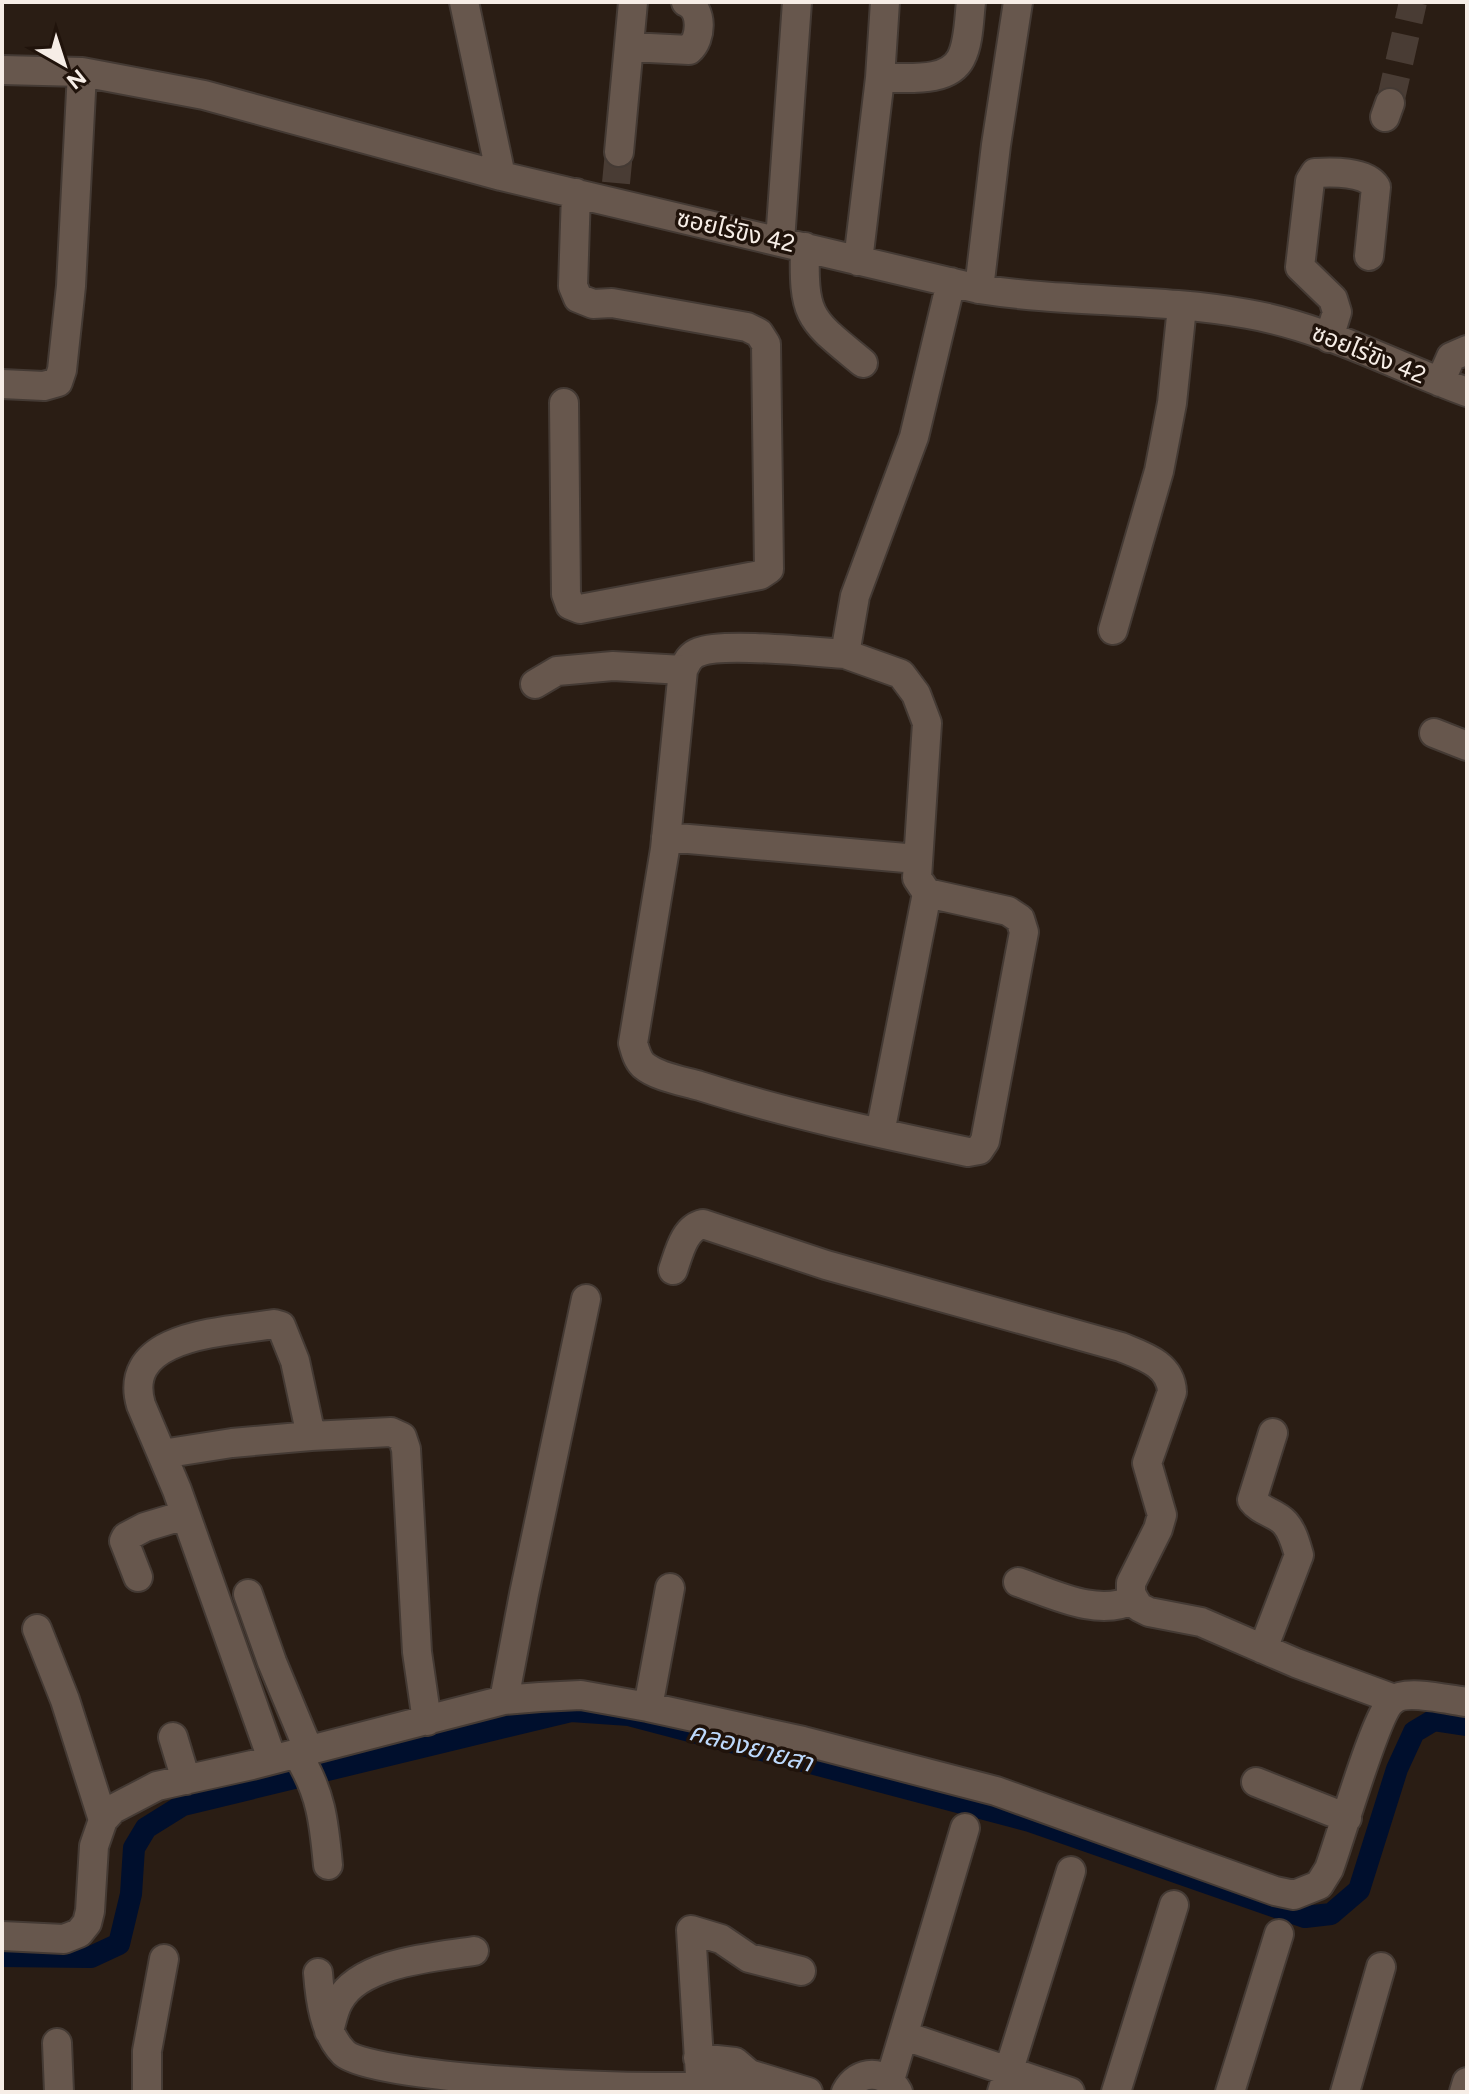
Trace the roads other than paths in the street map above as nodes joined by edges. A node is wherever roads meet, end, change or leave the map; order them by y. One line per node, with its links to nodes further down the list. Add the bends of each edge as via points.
1 (464, 2): 13 (street)
2 (633, 2): 8 (street)
3 (686, 2): 8 (street, via 698,11 698,39 689,50)
4 (797, 2): 15 (street)
5 (885, 2): 11 (street)
6 (971, 2): 11 (street, via 962,57 952,69 936,76)
7 (1018, 2): 19 (street)
8 (630, 47): 12 (street)
9 (2, 70): 10 (street, ซอยไร่ขิง 42)
10 (82, 72): 13 (street, ซอยไร่ขิง 42, via 204,95); 25 (street, via 62,370 58,382 44,386)
11 (880, 78): 17 (street)
12 (619, 152)
13 (501, 176): 14 (street, ซอยไร่ขิง 42)
14 (576, 193): 15 (street, ซอยไร่ขิง 42, via 615,192); 27 (street, via 573,286 578,298 747,327 766,344 769,569 760,575 580,609 570,605)
15 (792, 244): 17 (street, ซอยไร่ขิง 42); 23 (street, via 810,313)
16 (1369, 256): 21 (street, via 1376,187 1363,176 1315,173 1300,267 1333,299 1337,312)
17 (858, 261): 18 (street, ซอยไร่ขิง 42)
18 (951, 282): 19 (street, ซอยไร่ขิง 42); 29 (street, via 914,437 855,596)
19 (979, 289): 20 (street, ซอยไร่ขิง 42)
20 (1182, 307): 21 (street, ซอยไร่ขิง 42, via 1251,314); 28 (street, via 1159,471)
21 (1329, 338): 24 (street, ซอยไร่ขิง 42)
22 (1467, 350): 24 (street, via 1451,357)
23 (863, 363)
24 (1440, 382): 26 (street, ซอยไร่ขิง 42)
25 (2, 384)
26 (1467, 392)
27 (564, 403)
28 (1113, 630)
29 (845, 654): 30 (street, via 729,648 701,651); 35 (street, via 901,674 927,723)
30 (683, 670): 31 (street, via 613,666 557,671); 34 (street)
31 (535, 684)
32 (1434, 733): 33 (street)
33 (1467, 746)
34 (666, 837): 35 (street); 37 (street, via 634,1027 636,1056 662,1074 718,1092)
35 (917, 859): 36 (street, via 917,878)
36 (927, 893): 37 (street); 37 (street, via 1008,911 1020,919 1024,932 985,1141 979,1150 968,1152)
37 (880, 1133)
38 (673, 1270): 48 (street, via 688,1232 703,1224 826,1265 1121,1347 1164,1370 1172,1380 1172,1392 1147,1463 1162,1515 1131,1583)
39 (586, 1299): 52 (street)
40 (1273, 1433): 50 (street, via 1252,1500 1285,1523 1299,1555)
41 (311, 1436): 42 (street); 42 (street, via 295,1361 281,1326 274,1324 181,1340 149,1358 140,1372 138,1393); 55 (street, via 391,1432 402,1437)
42 (162, 1454): 43 (street)
43 (185, 1515): 44 (street, via 126,1537); 57 (street)
44 (138, 1577)
45 (1018, 1582): 48 (street, via 1110,1608)
46 (670, 1588): 54 (street)
47 (248, 1594): 57 (street)
48 (1134, 1599): 50 (street, via 1149,1612 1201,1622)
49 (37, 1629): 61 (street)
50 (1263, 1649): 51 (street)
51 (1394, 1699): 53 (street); 60 (street, via 1370,1746)
52 (504, 1700): 54 (street, via 581,1695); 55 (street)
53 (1467, 1702)
54 (648, 1707): 60 (street, via 996,1791 1207,1869 1294,1895 1319,1885)
55 (427, 1721): 57 (street)
56 (173, 1737): 58 (street)
57 (296, 1758): 58 (street); 63 (street, via 319,1799)
58 (186, 1780): 61 (street, via 129,1798)
59 (1256, 1782): 60 (street)
60 (1347, 1818)
61 (103, 1820): 67 (street, via 94,1846 90,1911 79,1933 64,1939)
62 (965, 1828): 74 (street)
63 (328, 1865)
64 (1071, 1871): 78 (street)
65 (1174, 1905): 87 (street)
66 (1279, 1934): 88 (street)
67 (2, 1936)
68 (474, 1951): 73 (street, via 395,1965 358,1980 339,2000)
69 (164, 1959): 83 (street, via 147,2051)
70 (1381, 1967): 89 (street)
71 (801, 1971): 76 (street, via 749,1958 721,1939 691,1930)
72 (318, 1973): 73 (street)
73 (329, 2031): 81 (street, via 345,2054 374,2066 538,2083)
74 (905, 2036): 78 (street); 80 (street)
75 (57, 2043): 82 (street)
76 (698, 2058): 77 (street, via 735,2062); 81 (street)
77 (749, 2074): 81 (street, via 734,2083); 84 (street)
78 (1005, 2082): 86 (street)
79 (1467, 2082): 90 (street)
80 (894, 2086): 85 (street, via 873,2074 863,2075)
81 (701, 2089)
82 (59, 2092)
83 (147, 2092)
84 (808, 2092)
85 (846, 2092)
86 (1070, 2092)
87 (1116, 2092)
88 (1230, 2092)
89 (1345, 2092)
90 (1464, 2092)

